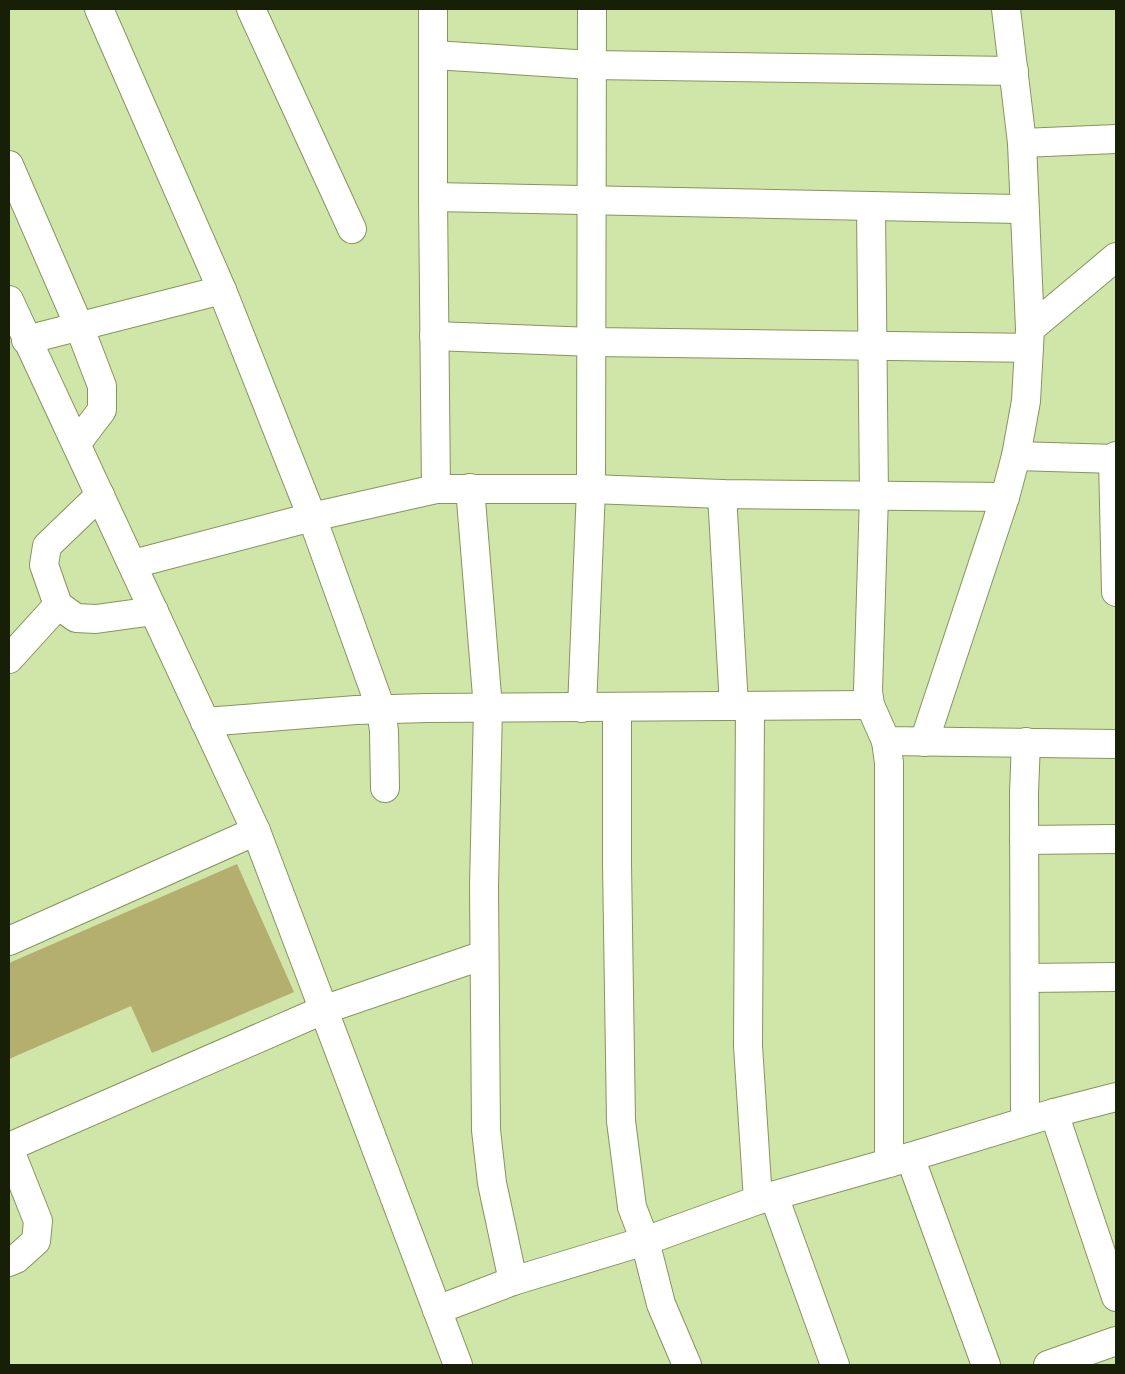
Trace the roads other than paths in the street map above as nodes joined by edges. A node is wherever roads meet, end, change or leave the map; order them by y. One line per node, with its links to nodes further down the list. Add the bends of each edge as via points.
1 (99, 9): 18 (street)
2 (251, 9): 16 (street)
3 (433, 9): 6 (street)
4 (592, 9): 7 (street)
5 (1006, 9): 8 (street)
6 (434, 55): 7 (street); 12 (street)
7 (591, 65): 8 (street); 13 (street)
8 (1014, 71): 10 (street)
9 (1116, 140): 10 (street)
10 (1022, 144): 15 (street)
11 (9, 165): 20 (street)
12 (432, 197): 13 (street); 21 (street)
13 (590, 200): 14 (street); 24 (street)
14 (871, 206): 15 (street); 25 (street)
15 (1024, 209): 22 (street)
16 (352, 229)
17 (1116, 257): 22 (street)
18 (222, 290): 20 (street); 36 (street)
19 (9, 300): 23 (street)
20 (80, 326): 23 (street); 26 (street, via 102,386 103,402 102,410)
21 (434, 336): 24 (street); 30 (street)
22 (1030, 338): 25 (street); 27 (street, via 1026,401)
23 (26, 340): 26 (street)
24 (593, 342): 25 (street); 31 (street)
25 (874, 346): 34 (street)
26 (77, 443): 33 (street)
27 (1016, 456): 28 (street); 35 (street)
28 (1115, 458): 38 (street)
29 (470, 488): 30 (street); 31 (street); 45 (street)
30 (436, 489): 36 (street)
31 (591, 489): 32 (street); 46 (street)
32 (722, 494): 34 (street); 44 (street)
33 (100, 495): 37 (street); 39 (street, via 47,546 44,565)
34 (874, 496): 35 (street); 42 (street)
35 (1004, 496): 50 (street)
36 (312, 517): 37 (street); 47 (street)
37 (133, 564): 40 (street)
38 (1116, 592)
39 (58, 605): 40 (street, via 76,618 96,620); 41 (street)
40 (154, 611): 48 (street)
41 (9, 659)
42 (870, 705): 44 (street); 49 (street)
43 (618, 707): 44 (street); 46 (street); 68 (street, via 616,864 621,1121 632,1207)
44 (742, 707): 67 (street, via 748,1046)
45 (488, 708): 46 (street); 47 (street); 58 (street)
46 (582, 708)
47 (381, 709): 48 (street); 53 (street)
48 (205, 722): 54 (street)
49 (886, 741): 50 (street); 66 (street)
50 (924, 742): 51 (street)
51 (1026, 742): 52 (street); 55 (street)
52 (1116, 744)
53 (385, 788)
54 (256, 831): 57 (street); 61 (street)
55 (1024, 840): 56 (street); 60 (street)
56 (1116, 840)
57 (9, 941)
58 (484, 955): 61 (street); 71 (street, via 487,1153)
59 (1116, 977): 60 (street)
60 (1026, 978): 64 (street)
61 (322, 1010): 65 (street); 73 (street)
62 (1116, 1097): 63 (street)
63 (1054, 1113): 64 (street); 69 (street)
64 (1025, 1121): 66 (street)
65 (9, 1147): 70 (street, via 38,1221 36,1241)
66 (900, 1160): 67 (street); 78 (street)
67 (766, 1198): 68 (street); 77 (street)
68 (645, 1241): 71 (street); 76 (street, via 661,1304)
69 (1109, 1254): 72 (street)
70 (9, 1262)
71 (513, 1281): 73 (street)
72 (1116, 1297)
73 (437, 1310): 75 (street)
74 (1116, 1341): 79 (street)
75 (458, 1365)
76 (687, 1365)
77 (835, 1365)
78 (986, 1365)
79 (1048, 1365)

